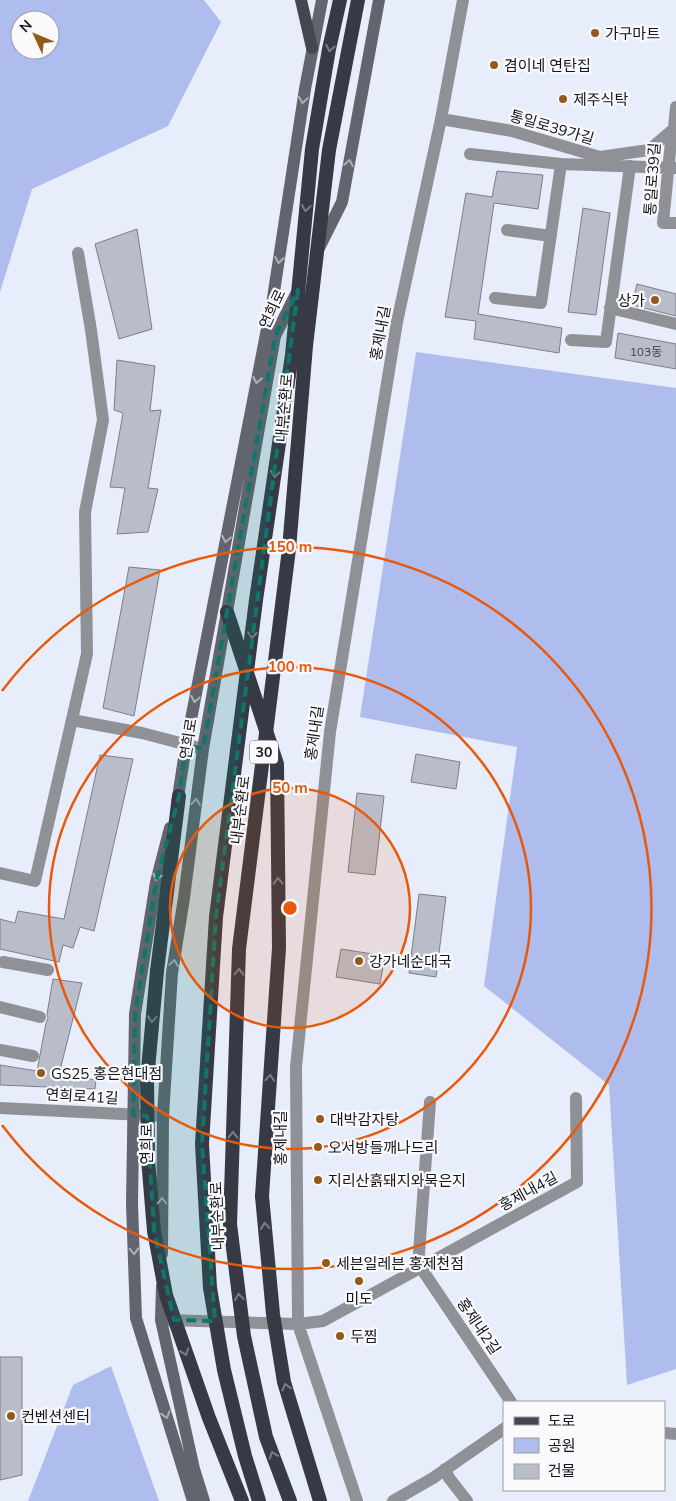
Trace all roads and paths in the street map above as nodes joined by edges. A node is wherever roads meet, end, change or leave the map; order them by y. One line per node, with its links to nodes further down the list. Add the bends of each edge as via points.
1 (301, 0): 7 (main road)
2 (322, 0): 7 (main road, 연희로)
3 (340, 0): 51 (highway, 내부순환로 / 30, one-way to 51, bridge, via 312,149 292,355 256,600 216,917 202,1144 210,1288 224,1370)
4 (358, 0): 52 (highway, 내부순환로 / 30, one-way to 4, bridge, via 266,1437 244,1336 230,1224 240,949 289,549 306,346 329,150)
5 (379, 0): 25 (main road, 연희로, one-way to 5, via 275,336 342,202)
6 (463, 0): 9 (street, 홍제내길)
7 (312, 48): 27 (main road, 연희로, one-way to 27, via 273,298)
8 (676, 107): 10 (street, 통일로39길)
9 (441, 119): 11 (street, 통일로39가길, via 512,131 600,157); 44 (street, 홍제내길, via 397,322 330,732 296,1067)
10 (675, 128): 11 (street); 16 (street, 통일로39길, via 671,141)
11 (649, 150): 15 (street)
12 (470, 154): 13 (street)
13 (561, 164): 14 (street); 19 (street)
14 (630, 166): 15 (street); 22 (street)
15 (645, 166): 16 (street)
16 (672, 168): 17 (street, 통일로39길, via 663,223)
17 (676, 223)
18 (507, 230): 19 (street)
19 (551, 236): 21 (street, via 541,303)
20 (78, 252): 26 (street, via 103,420 85,512 87,654)
21 (495, 298)
22 (610, 308): 23 (street); 24 (street, via 606,342)
23 (676, 324)
24 (571, 340)
25 (227, 612): 28 (main road, 연희로); 53 (highway, one-way to 25, bridge, via 284,1382 273,1314 262,1196 279,948 277,764)
26 (72, 720): 27 (street); 30 (street, via 35,882)
27 (186, 745): 28 (street); 29 (main road, 연희로)
28 (203, 749): 41 (main road, 연희로, one-way to 28, via 172,973)
29 (179, 796): 40 (main road, 연희로, one-way to 40, via 156,882 136,1014); 50 (highway, one-way to 50, bridge, via 147,1080 148,1159 154,1232 166,1295)
30 (0, 873)
31 (4, 962): 32 (street)
32 (48, 970)
33 (0, 1007): 34 (street)
34 (40, 1016)
35 (0, 1050): 36 (street)
36 (32, 1056)
37 (576, 1098): 42 (street, 홍제내4길, via 577,1182)
38 (430, 1102): 42 (street, via 419,1253)
39 (0, 1108): 40 (street, 연희로41길)
40 (133, 1115): 41 (street, 연희로41길); 48 (main road, 연희로, one-way to 48, via 136,1318)
41 (162, 1116): 43 (main road, 연희로, one-way to 41)
42 (421, 1268): 44 (street, 홍제내4길, via 323,1321); 45 (street, 홍제내2길)
43 (161, 1320): 44 (street, 홍제내4길, bridge); 49 (main road, 연희로)
44 (298, 1324): 54 (street, 홍제내길)
45 (510, 1401)
46 (503, 1429): 47 (street)
47 (445, 1470): 55 (street); 56 (street)
48 (193, 1501)
49 (204, 1501)
50 (242, 1501)
51 (259, 1501)
52 (290, 1501)
53 (320, 1501)
54 (357, 1501)
55 (394, 1501)
56 (467, 1501)

